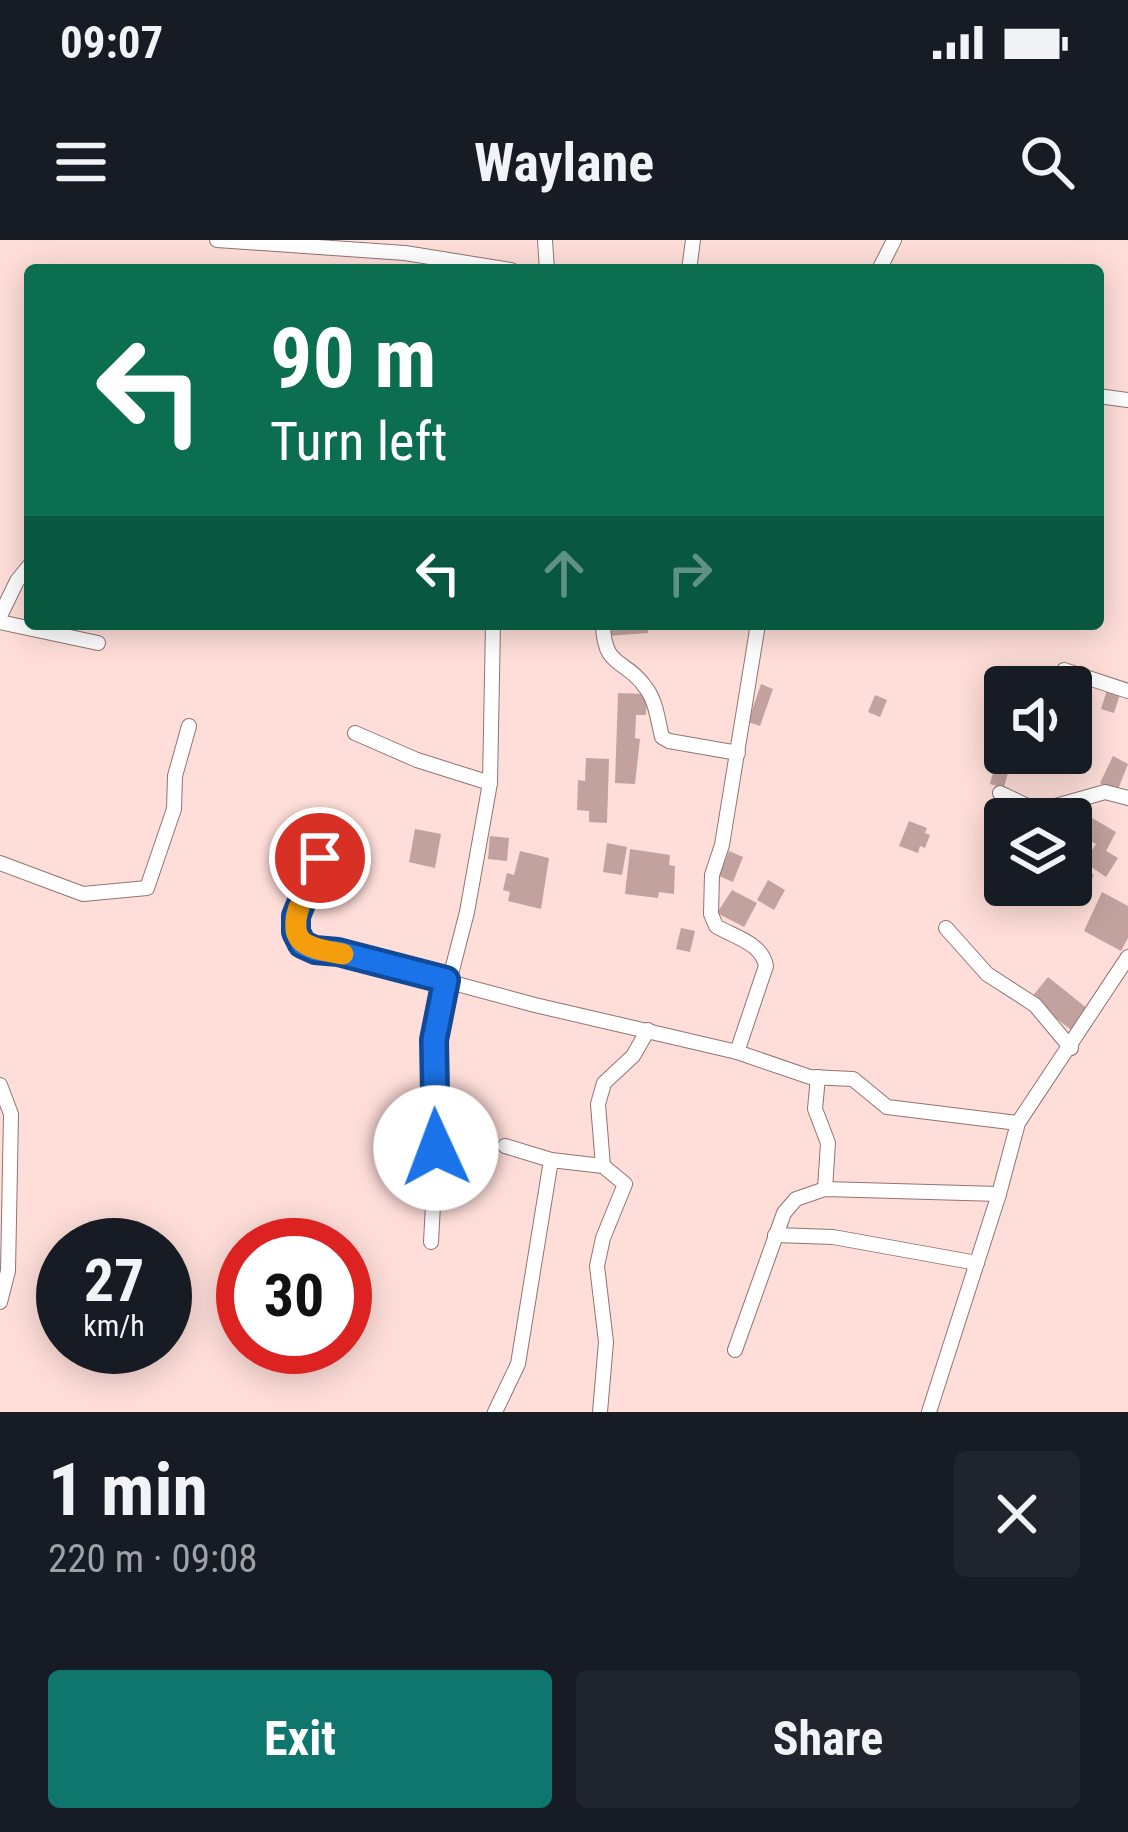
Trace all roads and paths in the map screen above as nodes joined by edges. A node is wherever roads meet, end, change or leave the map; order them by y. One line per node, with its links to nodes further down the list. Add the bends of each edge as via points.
1 (217, 240): 2 (street)
2 (409, 254): 3 (street)
3 (473, 264)
4 (24, 572): 5 (street)
5 (0, 619)
6 (45, 630): 10 (street)
7 (493, 630): 16 (street)
8 (603, 630): 15 (street, via 609,656 649,690 662,736)
9 (757, 630): 15 (street)
10 (98, 643)
11 (1092, 679): 12 (street)
12 (1128, 691)
13 (189, 726): 20 (street, via 174,809 147,888 83,894)
14 (355, 733): 16 (street)
15 (737, 753): 26 (street, via 711,914 716,926 756,947 766,966)
16 (490, 784): 23 (street)
17 (1000, 793): 18 (street, via 1038,811 1105,792)
18 (1128, 798)
19 (333, 832): 23 (street, via 296,916 302,944)
20 (0, 862)
21 (946, 928): 25 (street, via 987,974 1035,1005)
22 (1128, 958): 25 (street)
23 (446, 980): 24 (street); 36 (street, via 434,1040)
24 (649, 1030): 26 (street); 32 (street, via 604,1083)
25 (1071, 1048): 29 (street)
26 (737, 1052): 27 (street)
27 (818, 1077): 29 (street, via 853,1078 887,1107); 33 (street)
28 (0, 1085): 38 (street, via 11,1114 8,1271)
29 (1018, 1123): 34 (street)
30 (505, 1146): 31 (street)
31 (551, 1160): 32 (street); 40 (street, via 518,1364)
32 (603, 1166): 41 (street, via 626,1188 597,1266 606,1342)
33 (825, 1190): 34 (street); 35 (street, via 789,1204)
34 (1000, 1194): 37 (street)
35 (775, 1235): 37 (street, via 833,1237); 39 (street)
36 (431, 1242)
37 (976, 1263): 42 (street)
38 (0, 1302)
39 (735, 1349)
40 (495, 1412)
41 (600, 1412)
42 (929, 1412)

